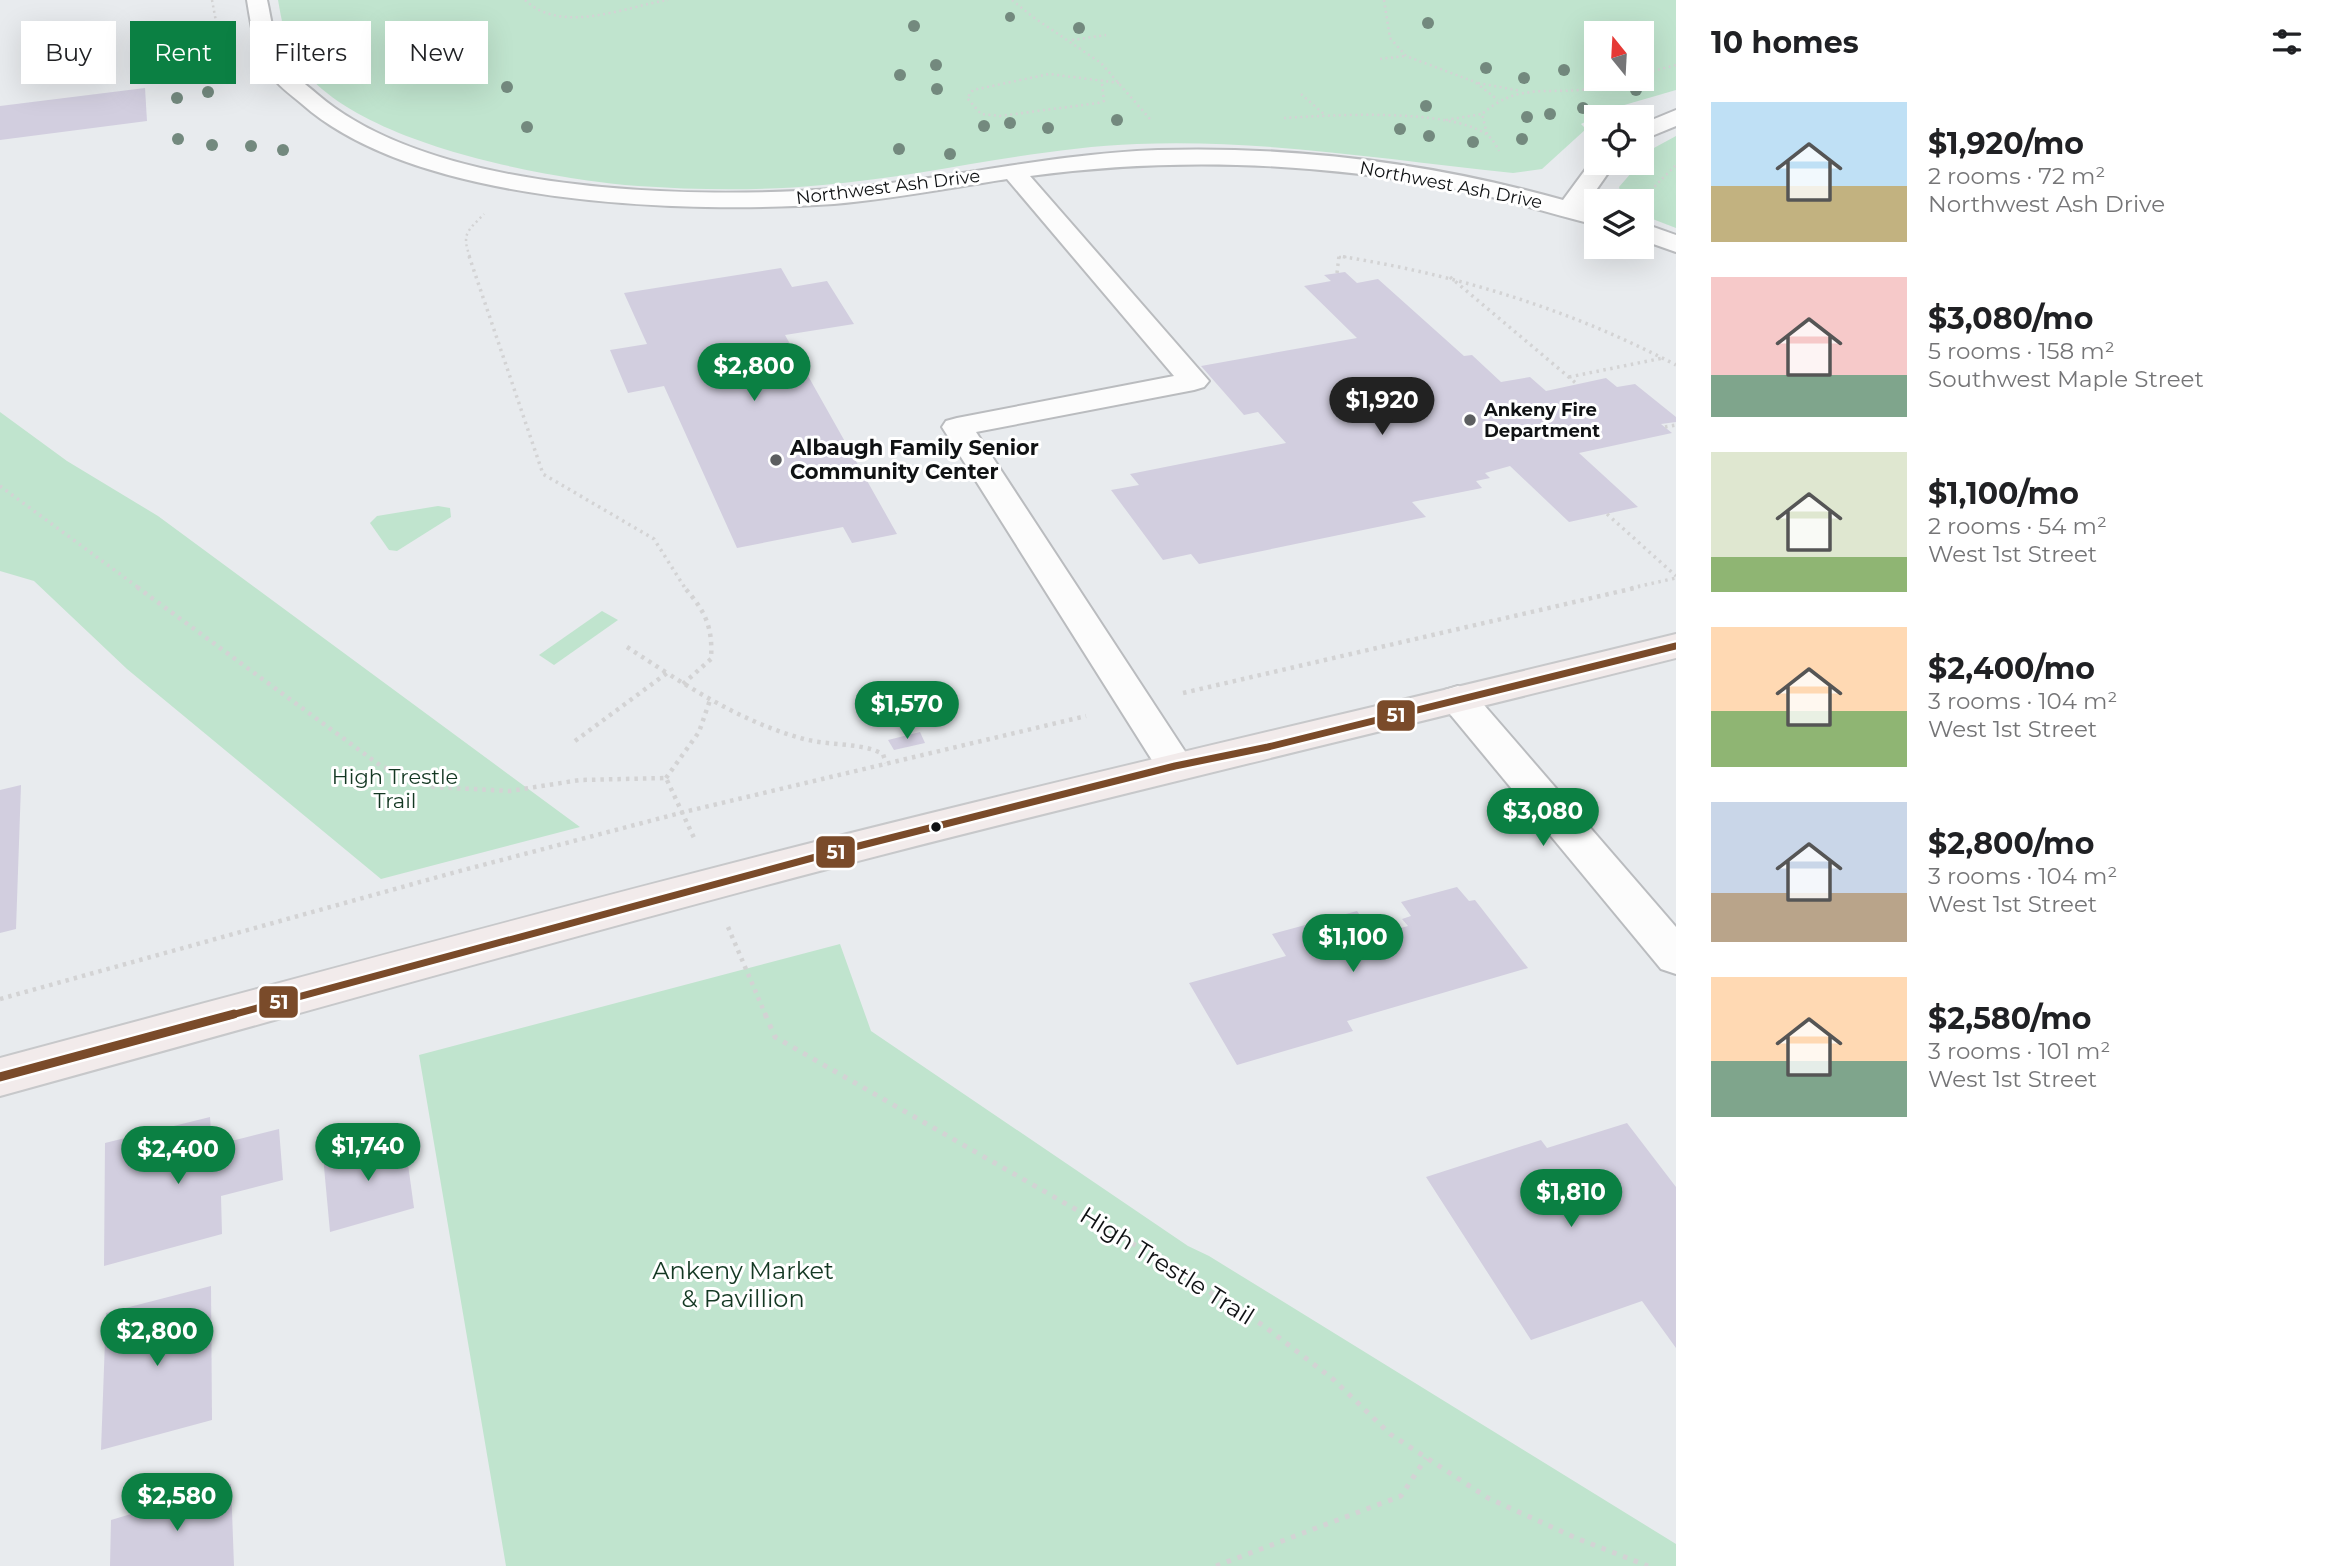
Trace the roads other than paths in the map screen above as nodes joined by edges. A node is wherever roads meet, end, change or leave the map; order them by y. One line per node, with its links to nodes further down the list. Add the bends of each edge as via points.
1 (257, 0): 4 (street, Northwest Ash Drive, via 266,45 277,68 335,121 404,152 490,177 628,197 753,200 840,195)
2 (1676, 117): 3 (street)
3 (1654, 127)
4 (1013, 171): 6 (street, Northwest Ash Drive, via 1133,158 1282,159 1430,177); 12 (street, via 1194,381 957,427)
5 (1593, 175): 6 (street)
6 (1570, 209): 7 (street, Northwest Ash Drive)
7 (1584, 213)
8 (1654, 236): 9 (street)
9 (1676, 244)
10 (1676, 646): 11 (main road)
11 (1458, 699): 12 (main road); 13 (street)
12 (1175, 766): 14 (main road, via 827,854)
13 (1676, 957)
14 (0, 1077)

